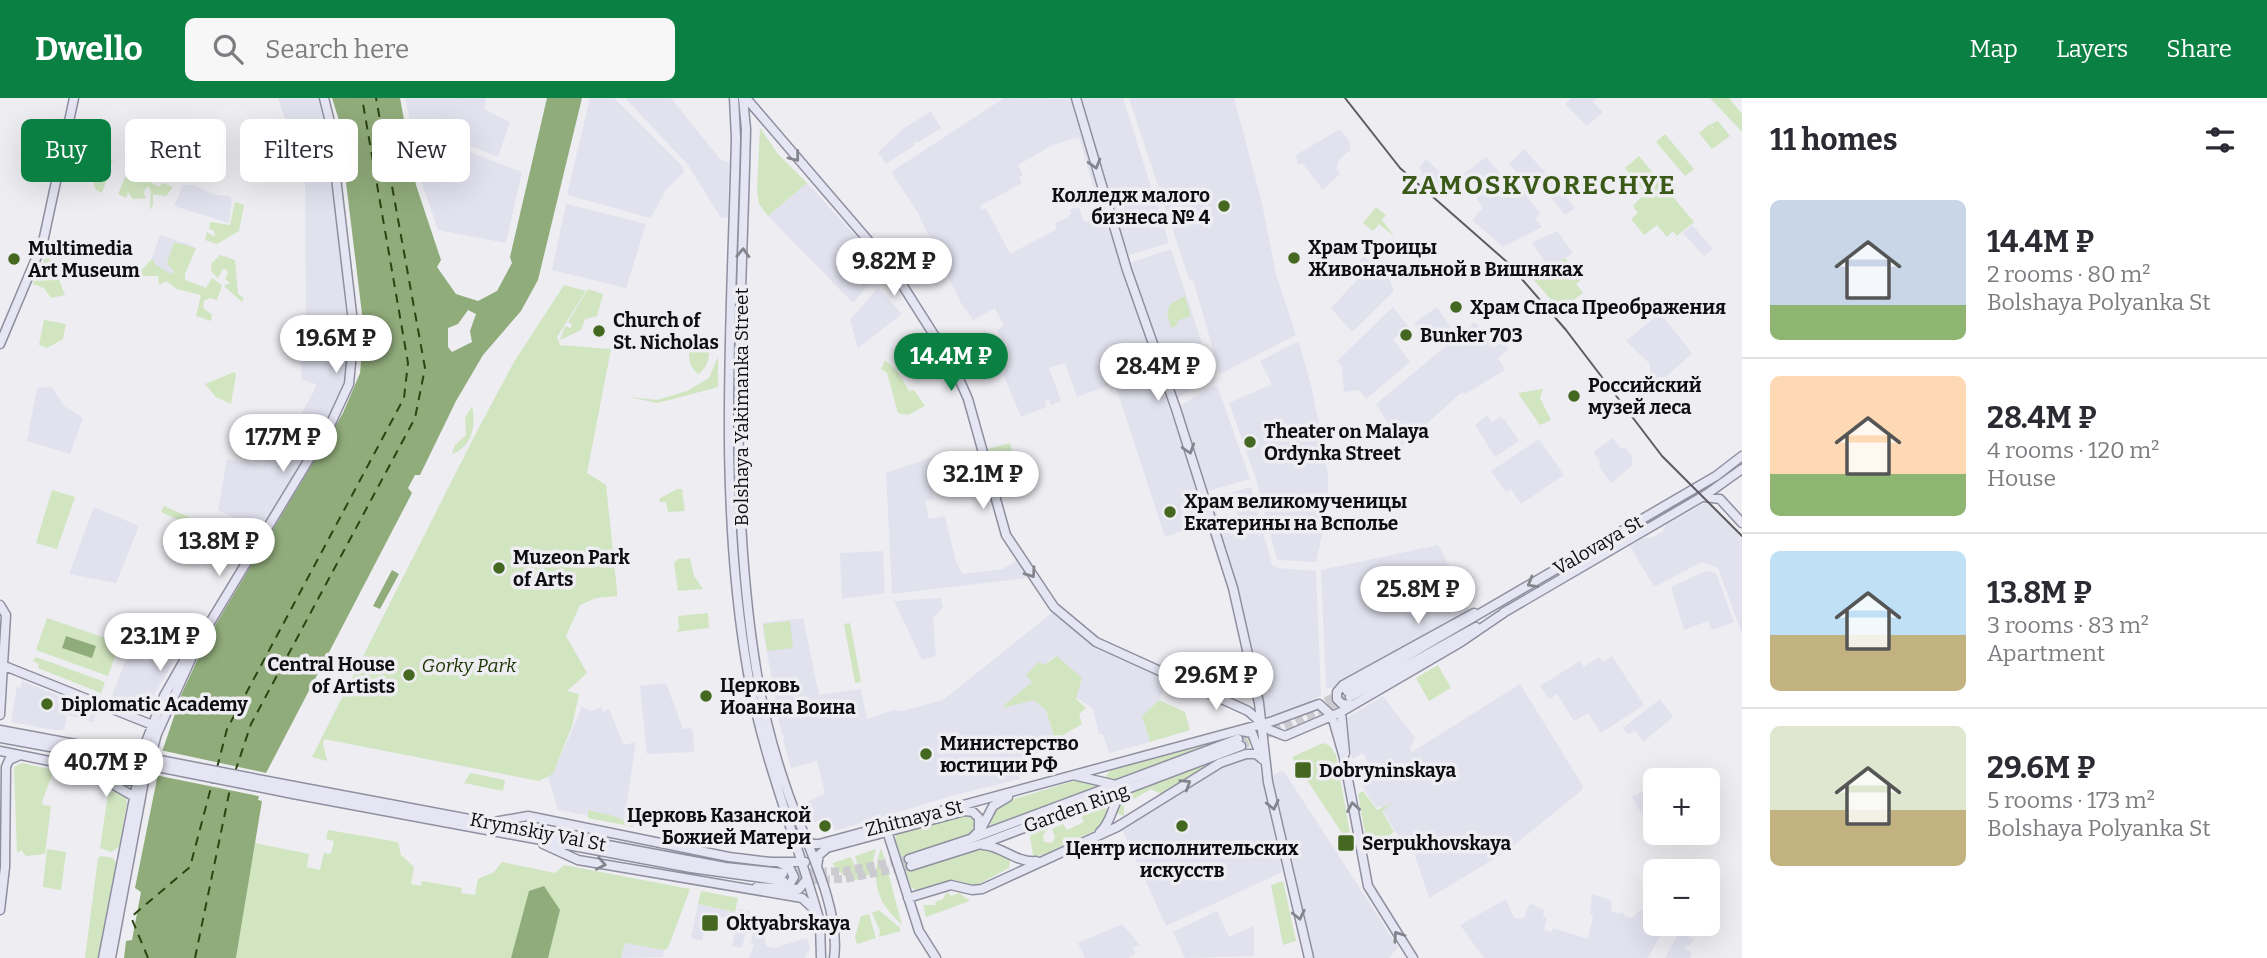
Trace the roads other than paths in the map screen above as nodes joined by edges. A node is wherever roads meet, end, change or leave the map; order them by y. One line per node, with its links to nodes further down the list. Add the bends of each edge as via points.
1 (74, 98): 8 (main road, via 43,242)
2 (734, 98): 47 (main road, Bolshaya Yakimanka Street, via 728,487 736,587 756,716)
3 (745, 98): 6 (main road); 7 (main road, Bolshaya Yakimanka Street)
4 (1076, 98): 22 (main road, one-way to 22, via 1125,265 1228,572)
5 (324, 99): 15 (main road, via 354,331 349,384 334,417)
6 (771, 126): 7 (main road, via 757,122 750,126); 18 (main road, one-way to 18, via 891,267 954,366 968,399 1006,535 1054,607 1096,642)
7 (746, 138): 45 (main road, Bolshaya Yakimanka Street, one-way to 7, via 762,702 740,528)
8 (0, 344)
9 (1742, 456): 13 (main road, Valovaya St, one-way to 13)
10 (1742, 469): 11 (main road, Valovaya St)
11 (1703, 496): 12 (main road, via 1720,499); 17 (main road, Valovaya St, via 1468,638)
12 (1742, 523)
13 (1499, 602): 17 (main road); 17 (main road, via 1457,621 1336,693 1345,705)
14 (0, 607): 16 (main road, via 6,613)
15 (199, 640): 23 (main road, via 168,688); 25 (main road)
16 (2, 665): 20 (main road); 23 (main road)
17 (1350, 697): 19 (main road)
18 (1248, 711): 22 (main road); 26 (main road, via 1250,723)
19 (1341, 712): 21 (main road); 30 (main road)
20 (0, 715)
21 (1333, 721): 22 (main road, via 1285,736); 22 (main road, via 1317,704); 30 (main road)
22 (1262, 723): 26 (main road); 33 (main road)
23 (152, 724): 25 (main road); 37 (main road)
24 (0, 730): 31 (main road)
25 (157, 734): 37 (main road)
26 (1238, 736): 32 (main road); 33 (main road, via 1252,733); 38 (main road, Garden Ring)
27 (0, 738): 31 (main road)
28 (0, 751): 29 (main road)
29 (18, 757): 34 (main road, via 7,762); 35 (main road)
30 (1344, 758): 71 (main road, one-way to 30, via 1368,886)
31 (133, 759): 40 (main road, bridge)
32 (1129, 760): 36 (main road); 38 (main road, via 1107,769 1104,778)
33 (1263, 760): 44 (main road, one-way to 33, via 1220,763 1245,754); 70 (main road, one-way to 70)
34 (3, 771): 63 (main road, via 5,867)
35 (99, 774): 37 (main road); 41 (main road)
36 (1061, 779): 38 (main road, via 1083,776); 39 (main road)
37 (140, 782): 41 (main road); 66 (main road)
38 (1120, 785): 44 (main road, via 1108,824); 48 (main road, Garden Ring)
39 (1027, 789): 43 (main road, Zhitnaya St); 48 (main road, via 996,803)
40 (293, 790): 42 (main road, Krymskiy Val St); 46 (main road, Krymskiy Val St)
41 (133, 796): 65 (main road)
42 (490, 823): 54 (main road, via 528,816 700,852); 59 (main road, Krymskiy Val St)
43 (886, 828): 45 (main road, Zhitnaya St, via 816,845); 48 (main road, via 968,811 979,818); 56 (main road, via 824,849 817,859); 62 (main road)
44 (1094, 836): 50 (main road)
45 (804, 837): 56 (main road, Bolshaya Yakimanka Street)
46 (527, 838): 51 (main road, Krymskiy Val St); 55 (main road, one-way to 55, via 578,860)
47 (794, 839): 52 (main road, Bolshaya Yakimanka Street); 54 (main road, via 794,854)
48 (973, 840): 49 (main road); 53 (main road, Garden Ring)
49 (1004, 852): 50 (main road, via 1025,862); 57 (main road, via 1013,865)
50 (1046, 859): 57 (main road)
51 (648, 860): 55 (main road, via 641,865); 59 (main road, Krymskiy Val St)
52 (802, 861): 54 (main road); 56 (main road); 58 (main road, Bolshaya Yakimanka Street)
53 (910, 862)
54 (778, 863): 59 (main road, via 793,874 793,881)
55 (645, 871): 60 (main road)
56 (817, 872): 68 (main road, Bolshaya Yakimanka Street, via 835,941)
57 (1004, 878): 62 (main road, via 978,890 951,885)
58 (807, 879): 59 (main road, via 802,888); 64 (main road, Bolshaya Yakimanka Street)
59 (785, 881): 60 (main road); 61 (main road)
60 (723, 885): 61 (main road)
61 (769, 894): 64 (main road, via 805,899)
62 (908, 898): 69 (main road, via 919,931)
63 (0, 910)
64 (819, 918): 67 (main road, Bolshaya Yakimanka Street)
65 (103, 958)
66 (111, 958)
67 (821, 958)
68 (834, 958)
69 (936, 958)
70 (1309, 958)
71 (1413, 958)

